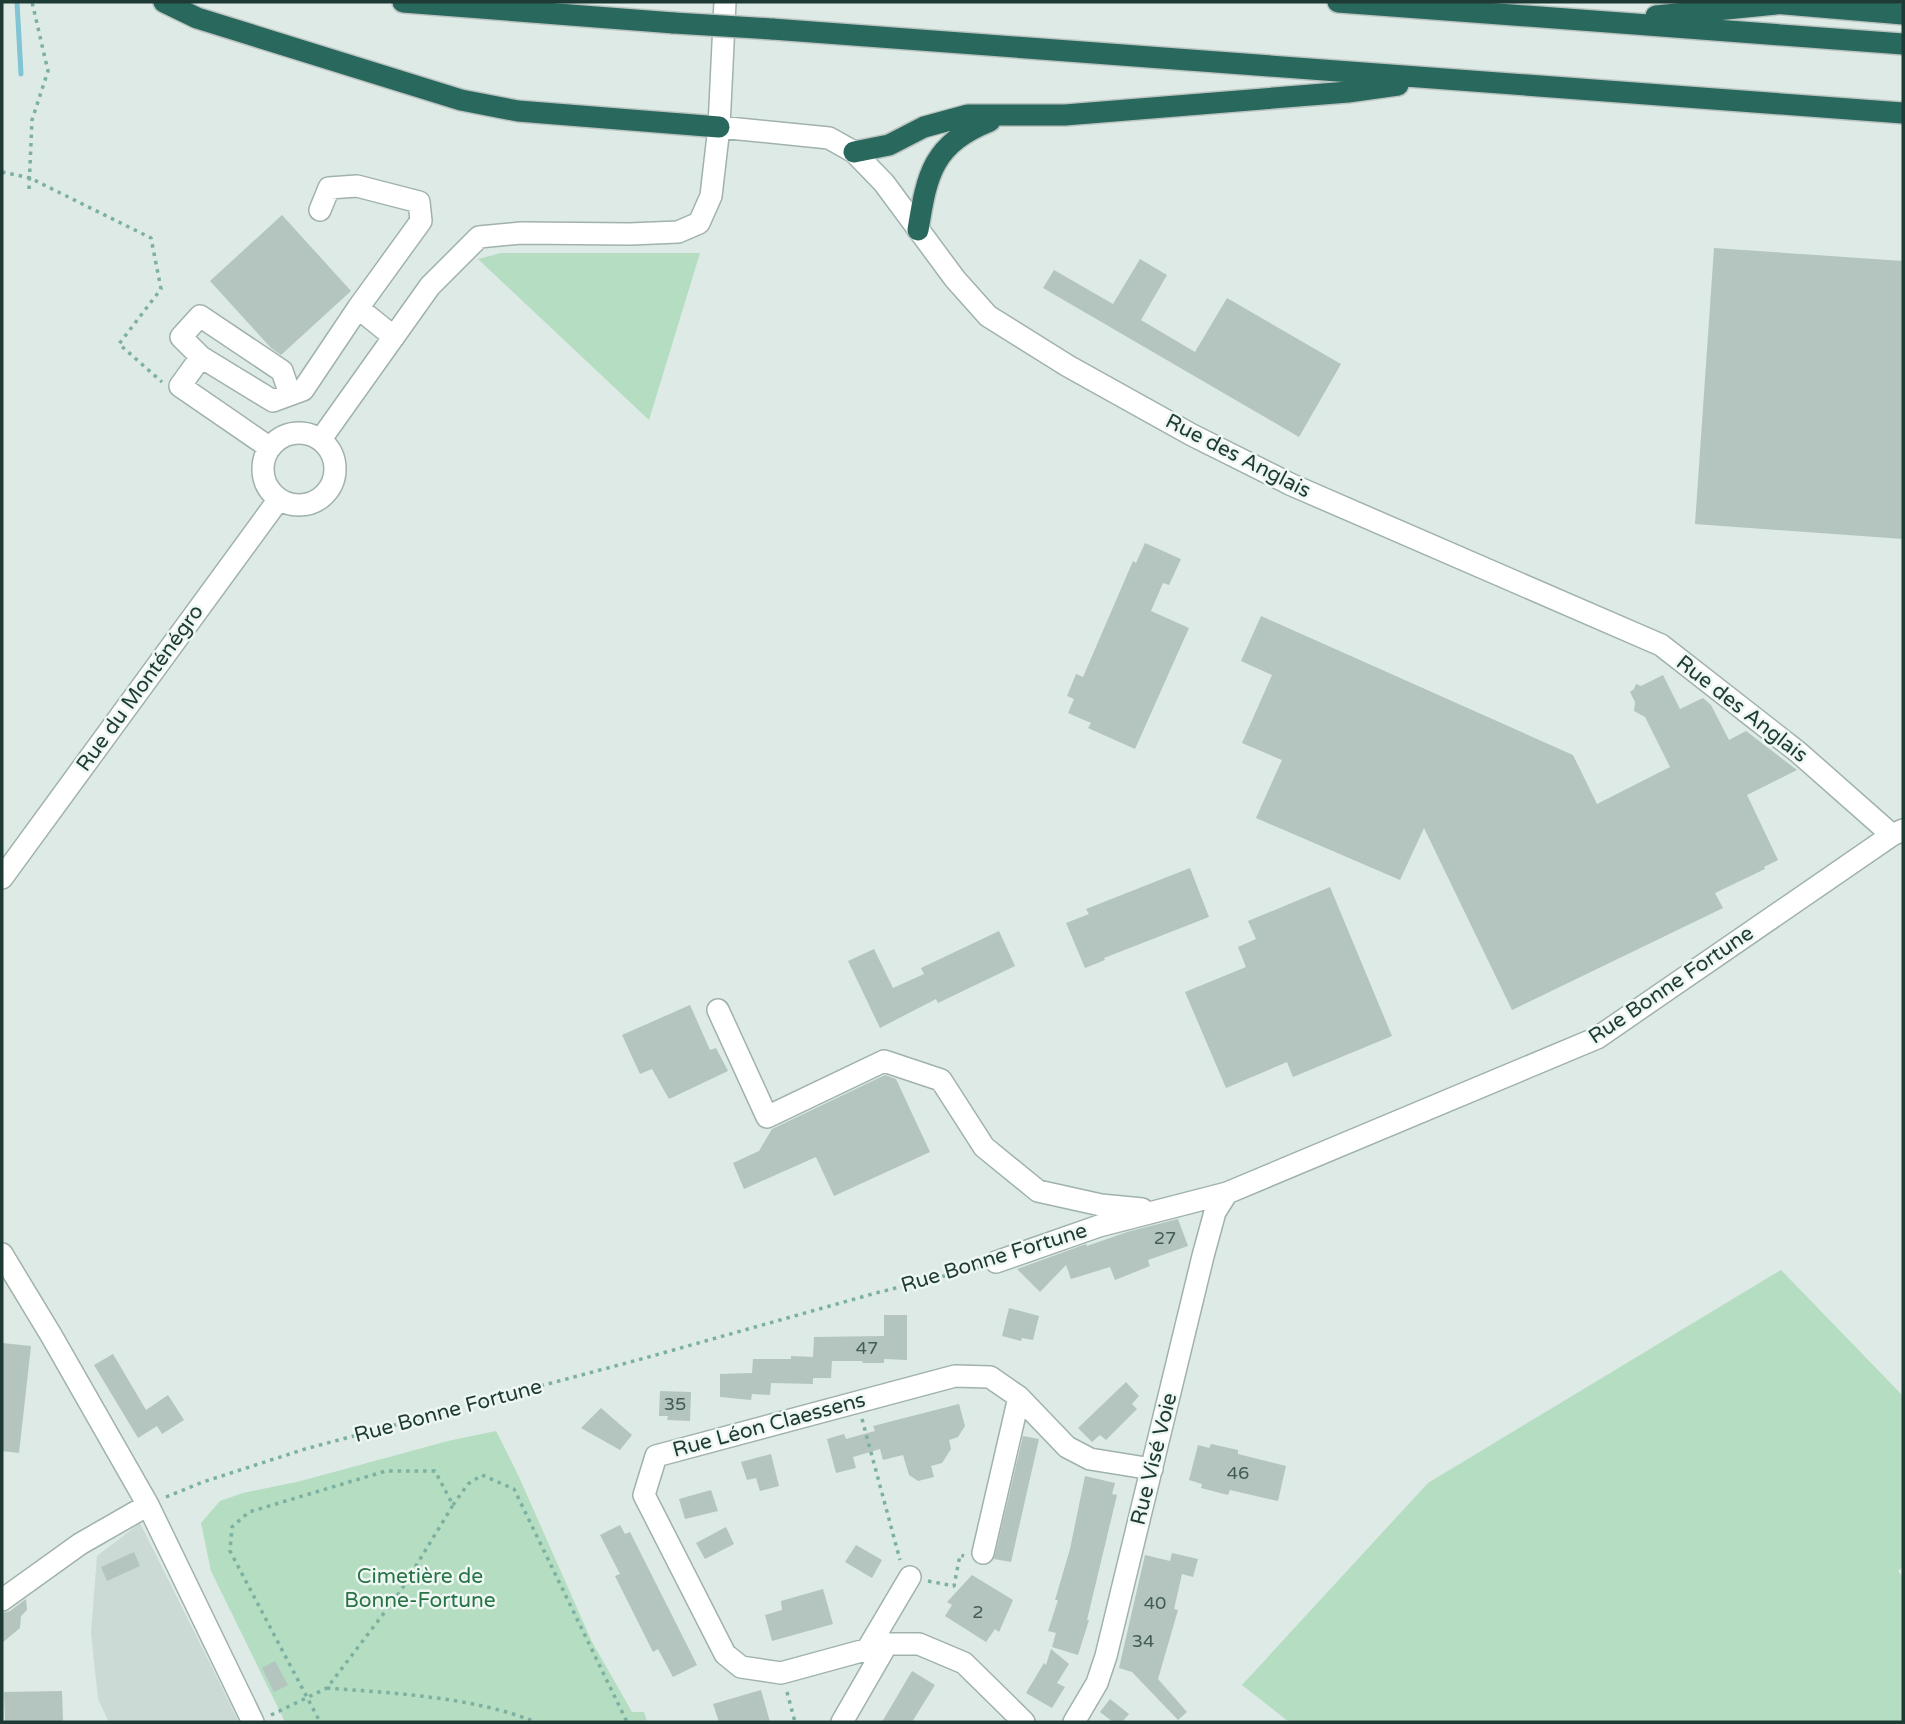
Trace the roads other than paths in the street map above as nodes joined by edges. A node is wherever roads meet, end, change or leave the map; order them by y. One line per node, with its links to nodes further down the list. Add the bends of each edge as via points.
1 (164, 2): 12 (highway, via 197,18 461,100 518,111)
2 (402, 2): 9 (highway, bridge)
3 (725, 2): 12 (street)
4 (1338, 2): 7 (highway)
5 (1768, 3): 6 (highway); 7 (highway)
6 (1903, 14)
7 (1608, 22): 8 (highway)
8 (1903, 44)
9 (1438, 79): 10 (highway); 11 (highway, via 1348,92)
10 (1903, 113)
11 (1002, 116): 13 (highway, via 968,116 924,127 889,145); 15 (highway, via 966,131 946,147 926,184)
12 (719, 127): 13 (street, Rue des Anglais, via 828,138); 17 (street, via 710,196 699,223 678,232 479,237 430,286)
13 (854, 152): 15 (street, Rue des Anglais, via 884,183)
14 (320, 211): 16 (street, via 329,188 357,186 419,202 421,221)
15 (918, 230): 23 (street, Rue des Anglais, via 988,316 1068,366 1293,485 1661,645)
16 (358, 308): 17 (street); 19 (street, via 303,390)
17 (394, 337): 20 (street)
18 (201, 357): 19 (street, via 273,401); 19 (street, via 181,337 200,316 282,372); 21 (street, via 183,388)
19 (290, 394)
20 (321, 439): 21 (street, via 297,432); 22 (street, via 335,463 331,487 322,497 303,505)
21 (270, 448): 22 (street, via 263,474)
22 (279, 499): 24 (street, Rue du Monténégro)
23 (1898, 832): 26 (street, Rue Bonne Fortune, via 1597,1038)
24 (2, 878)
25 (718, 1010): 27 (street, via 767,1117 884,1061 941,1080 984,1147 1038,1191 1101,1205)
26 (1227, 1193): 27 (street, Rue Bonne Fortune); 31 (street, Rue Visé Voie, via 1214,1212)
27 (1154, 1210): 29 (street, Rue Bonne Fortune)
28 (2, 1254): 32 (street)
29 (996, 1262)
30 (1019, 1397): 31 (street, Rue Léon Claessens, via 1067,1447 1090,1460); 33 (street); 36 (street, Rue Léon Claessens, via 990,1377 955,1376 656,1456 644,1495 725,1654 741,1667 781,1673)
31 (1152, 1469): 40 (street, Rue Visé Voie, via 1106,1656 1097,1683)
32 (148, 1505): 35 (street, via 80,1544); 37 (street)
33 (983, 1553)
34 (910, 1577): 36 (street)
35 (2, 1600)
36 (878, 1646): 38 (street); 39 (street, Rue Léon Claessens, via 919,1644 964,1663)
37 (260, 1720)
38 (842, 1722)
39 (1024, 1722)
40 (1074, 1722)

